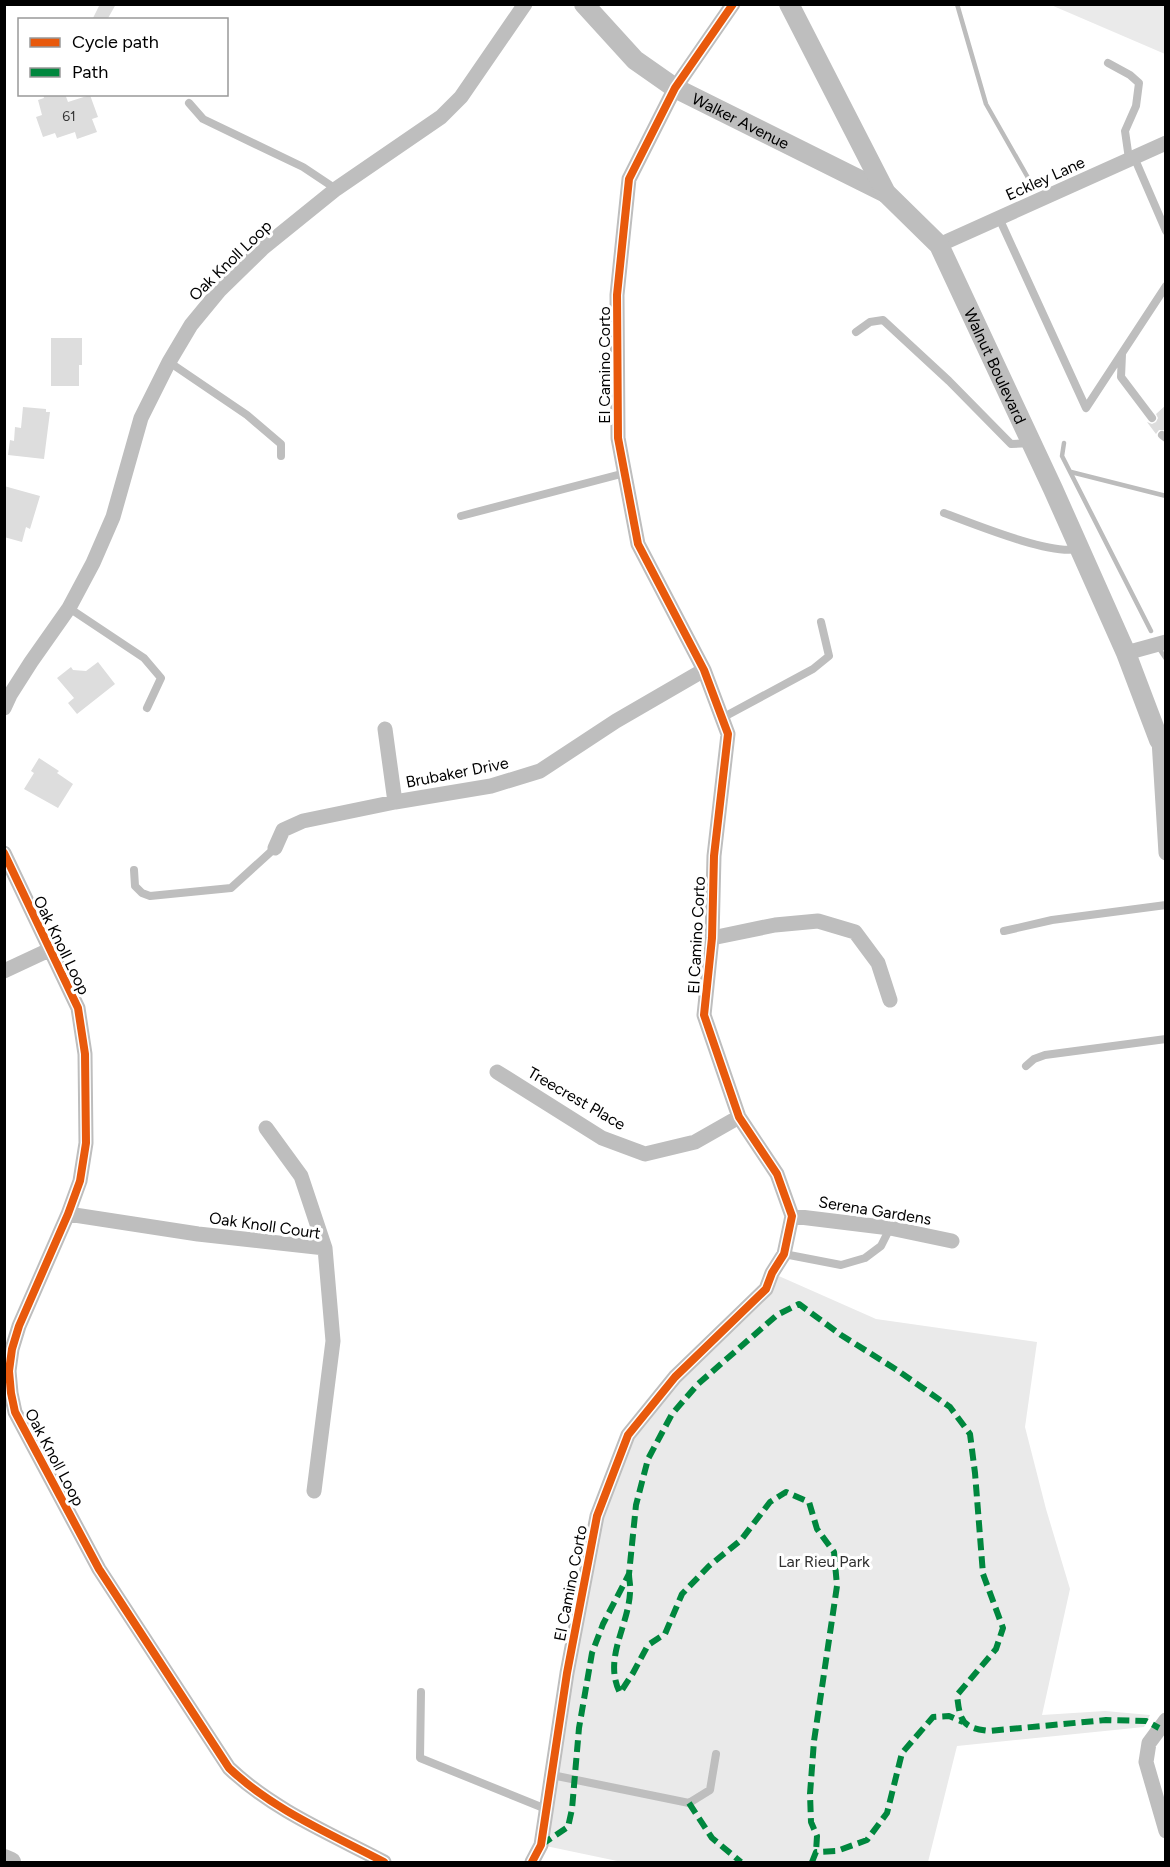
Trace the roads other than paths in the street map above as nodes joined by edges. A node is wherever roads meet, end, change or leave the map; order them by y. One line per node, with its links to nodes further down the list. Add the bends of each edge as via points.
1 (525, 4): 10 (street, Oak Knoll Loop, via 441,117)
2 (584, 4): 6 (street, Walker Avenue, via 635,60)
3 (733, 4): 6 (street, El Camino Corto)
4 (789, 4): 11 (street, Walnut Boulevard)
5 (1108, 63): 9 (lane, via 1138,82 1136,105 1125,131)
6 (675, 88): 11 (street, Walker Avenue); 22 (street, El Camino Corto, via 629,179 617,295 618,438)
7 (189, 103): 10 (lane, via 203,119 303,167)
8 (1166, 143): 9 (street, Eckley Lane)
9 (1131, 158): 12 (street, Eckley Lane); 13 (lane)
10 (336, 189): 18 (street, Oak Knoll Loop, via 263,248 219,291 191,324)
11 (886, 193): 14 (street, Walnut Boulevard)
12 (999, 218): 14 (street, Eckley Lane); 17 (lane, via 1086,408)
13 (1166, 231)
14 (939, 245): 20 (street, Walnut Boulevard)
15 (1166, 286): 17 (lane)
16 (856, 332): 20 (lane, via 870,322 883,320 1011,444)
17 (1122, 353): 19 (lane, via 1121,377)
18 (169, 362): 21 (lane, via 247,415 281,444); 26 (street, Oak Knoll Loop, via 141,418 112,517)
19 (1152, 418)
20 (1032, 442): 25 (street, Walnut Boulevard)
21 (281, 456)
22 (625, 473): 24 (lane); 30 (street, El Camino Corto, via 638,544)
23 (944, 513): 25 (lane, via 1044,546 1066,551)
24 (460, 516)
25 (1080, 549): 29 (street, Walnut Boulevard)
26 (69, 608): 31 (street, Oak Knoll Loop); 32 (lane, via 144,658 161,678)
27 (821, 622): 33 (lane, via 829,656 813,669)
28 (1166, 642): 29 (street)
29 (1126, 653): 35 (street, Walnut Boulevard)
30 (704, 670): 33 (street, El Camino Corto); 36 (street, Brubaker Drive, via 540,771 491,786)
31 (4, 708)
32 (147, 708)
33 (722, 718): 43 (street, El Camino Corto, via 728,734 714,856)
34 (385, 729): 36 (street)
35 (1162, 744): 39 (street)
36 (395, 802): 37 (street, Brubaker Drive, via 303,821 283,831)
37 (275, 848): 40 (lane, via 231,888 150,896 135,886)
38 (4, 853): 44 (street, Oak Knoll Loop)
39 (1166, 853)
40 (134, 870)
41 (1166, 905): 42 (lane, via 1052,920)
42 (1004, 931)
43 (712, 938): 46 (street, via 818,921 855,932 878,963); 50 (street, El Camino Corto, via 704,1015)
44 (49, 950): 45 (street); 52 (street, Oak Knoll Loop, via 78,1008 85,1054 86,1143 80,1181)
45 (4, 970)
46 (890, 1000)
47 (1166, 1039): 48 (lane, via 1045,1055)
48 (1026, 1066)
49 (497, 1072): 50 (street, Treecrest Place, via 602,1138 645,1154 695,1142)
50 (740, 1117): 53 (street, El Camino Corto, via 777,1174)
51 (266, 1128): 56 (street, via 301,1176)
52 (68, 1214): 56 (street, Oak Knoll Court); 67 (street, Oak Knoll Loop, via 12,1349 9,1371 15,1412 99,1569 229,1768 269,1801)
53 (792, 1216): 54 (street, Serena Gardens); 57 (street, El Camino Corto)
54 (891, 1228): 55 (street, Serena Gardens); 57 (lane, via 881,1246 865,1258 841,1265)
55 (952, 1241)
56 (325, 1248): 58 (street, Oak Knoll Court, via 333,1341)
57 (784, 1254): 62 (street, El Camino Corto, via 766,1289 675,1377 628,1435 597,1516)
58 (314, 1491)
59 (422, 1692): 63 (lane, via 420,1758)
60 (1166, 1720): 64 (street, via 1149,1743 1146,1762)
61 (716, 1754): 62 (lane, via 710,1790 689,1803)
62 (552, 1775): 63 (street, El Camino Corto)
63 (547, 1809): 68 (street, El Camino Corto, via 542,1845)
64 (1166, 1831)
65 (4, 1859): 66 (street)
66 (11, 1863)
67 (384, 1863)
68 (532, 1863)

